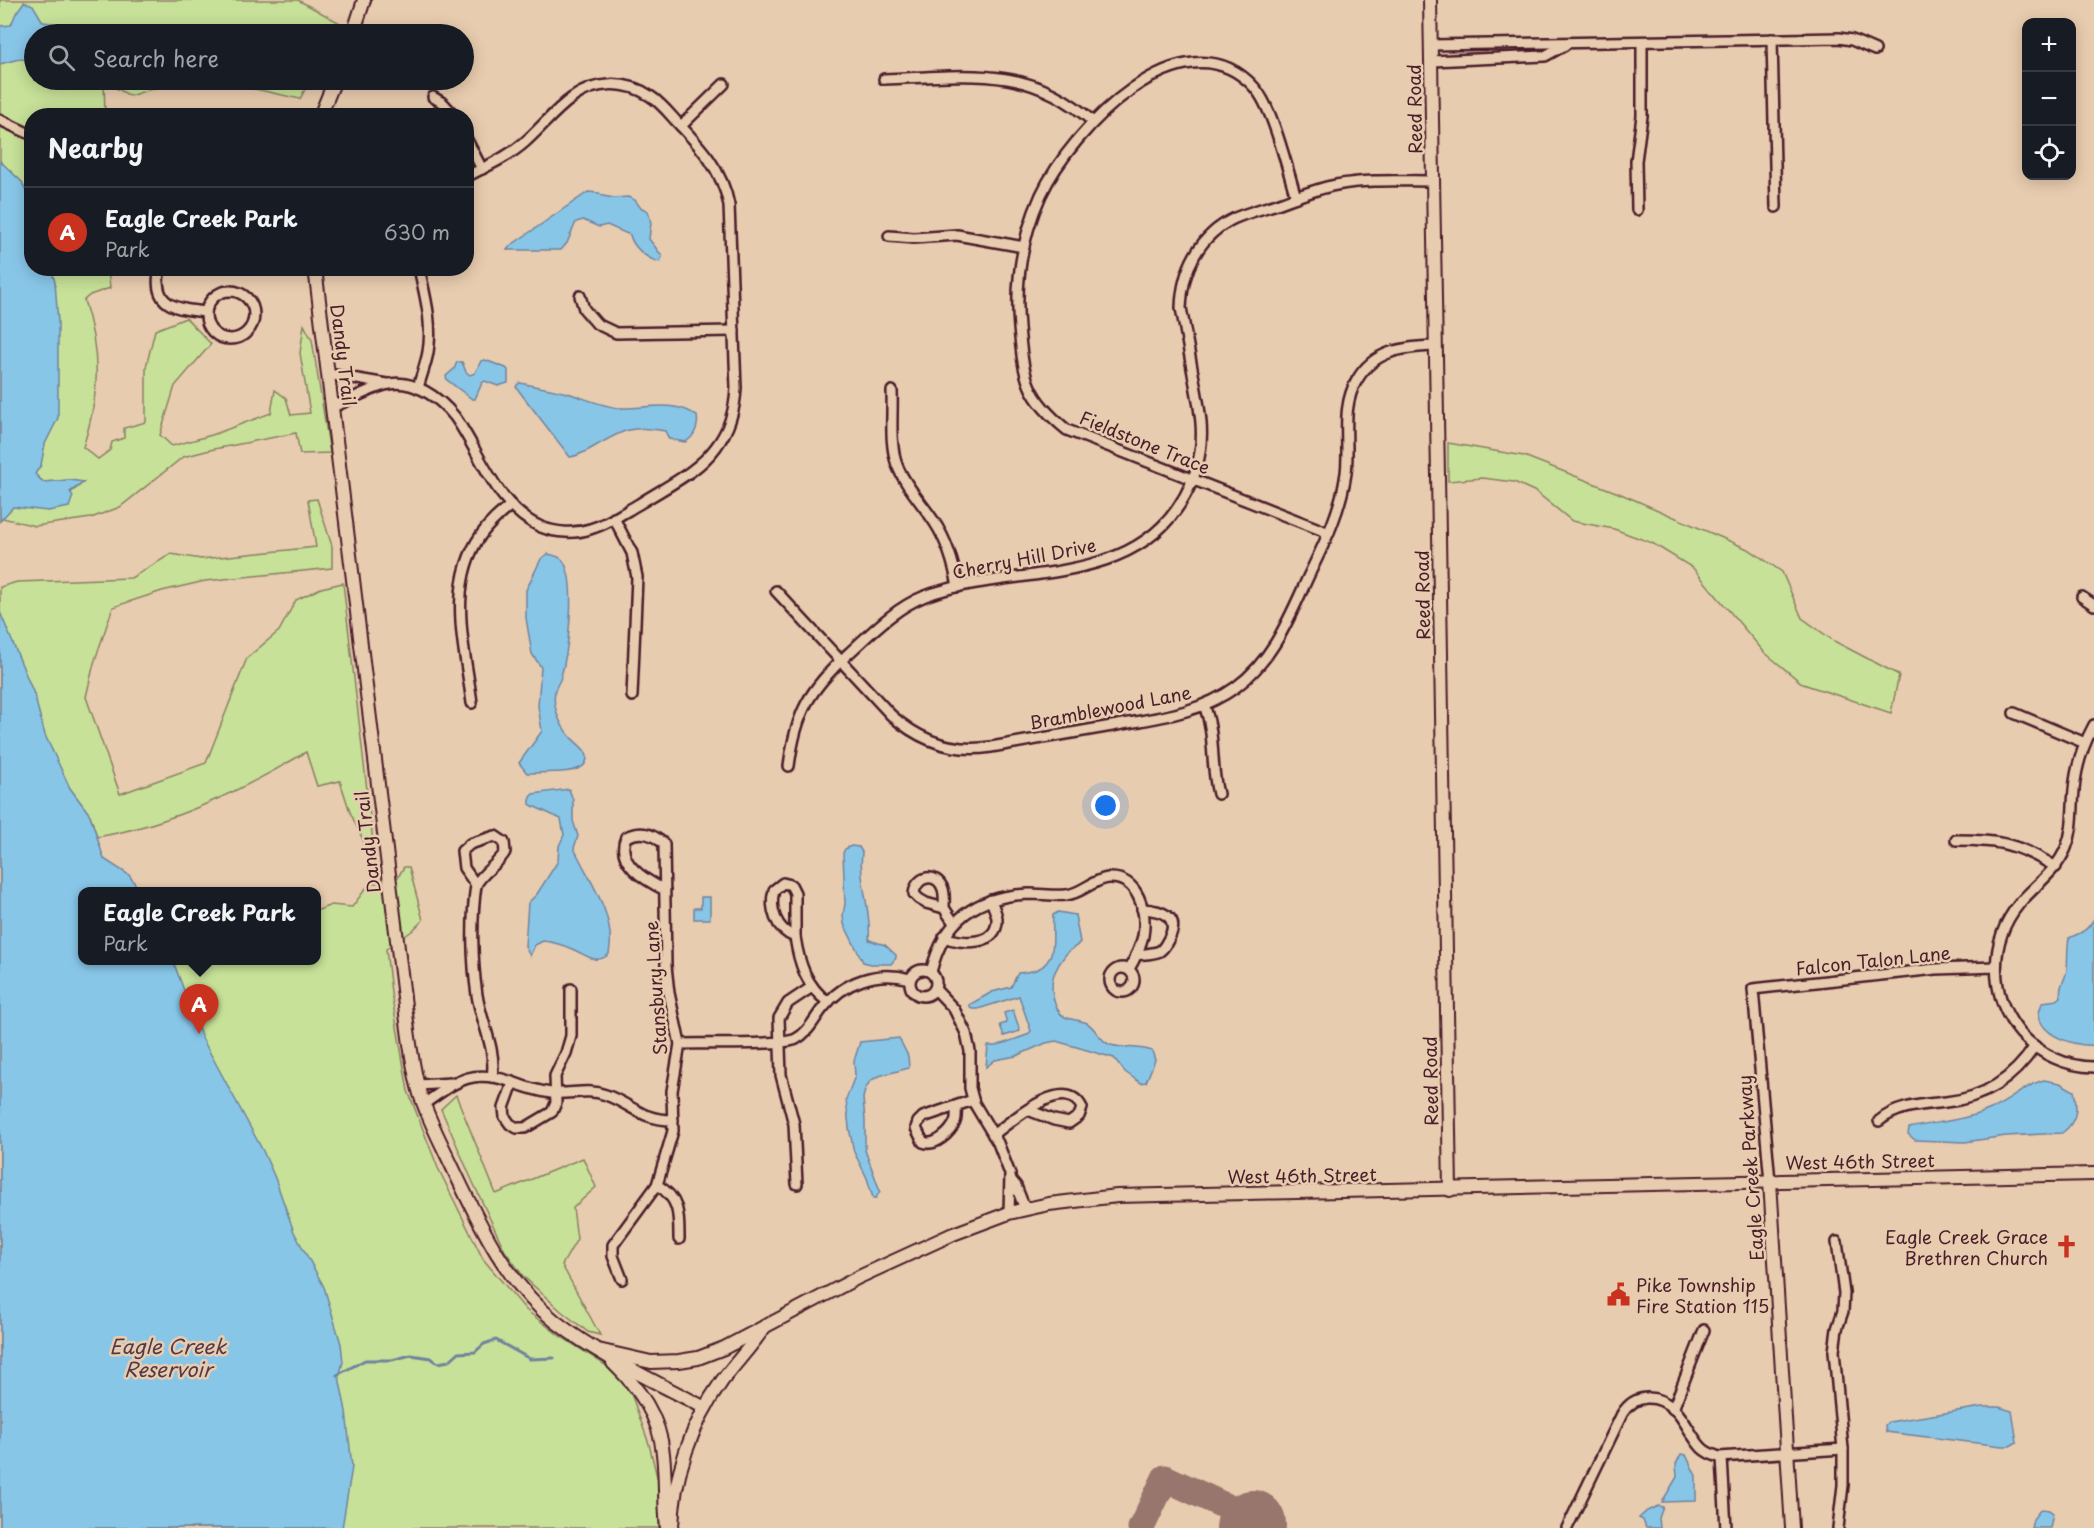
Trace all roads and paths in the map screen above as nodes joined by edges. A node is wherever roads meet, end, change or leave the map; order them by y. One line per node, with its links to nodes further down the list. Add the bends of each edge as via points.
1 (364, 0): 3 (street)
2 (1431, 0): 7 (street, Reed Road)
3 (356, 24)
4 (1772, 39): 5 (street); 8 (street, via 1839,38); 25 (street)
5 (1641, 42): 6 (street); 26 (street)
6 (1567, 44): 7 (street); 9 (street, via 1545,56)
7 (1431, 45): 9 (street, Reed Road)
8 (1875, 50)
9 (1431, 61): 23 (street, Reed Road)
10 (884, 79): 17 (street, via 1014,79 1048,90)
11 (724, 84): 18 (street)
12 (331, 90): 14 (street)
13 (433, 97): 15 (street)
14 (323, 108)
15 (448, 108)
16 (0, 120): 19 (street)
17 (1093, 122): 24 (street, Fieldstone Trace, via 1125,95 1166,70 1197,62 1222,66 1244,77 1264,102); 28 (street, Fieldstone Trace, via 1068,150 1046,185)
18 (681, 126): 21 (street, via 643,92 621,85 598,86 573,97 512,153); 34 (street, via 710,159 727,195)
19 (24, 131)
20 (474, 154): 21 (street)
21 (482, 169): 22 (street)
22 (474, 173)
23 (1432, 181): 24 (street, Cherry Hill Drive, via 1357,182); 35 (street, Reed Road)
24 (1296, 197): 41 (street, Cherry Hill Drive, via 1223,224 1197,250 1185,275 1181,308 1202,429)
25 (1776, 207)
26 (1637, 210)
27 (889, 236): 28 (street, via 957,235)
28 (1024, 247): 41 (street, Fieldstone Trace, via 1018,298 1023,364 1040,406 1067,430)
29 (159, 276): 33 (street, via 165,302 177,309)
30 (316, 276): 36 (street, Dandy Trail)
31 (421, 276): 38 (street, via 430,332)
32 (580, 296): 34 (street, via 584,309 597,324 616,333)
33 (206, 312): 33 (street, via 214,297 236,292 250,303 253,320 242,335 225,338 210,328)
34 (734, 331): 43 (street, via 735,397 718,444 688,473)
35 (1436, 346): 44 (street, Bramblewood Lane, via 1400,348 1387,353 1371,362 1356,380 1347,406 1344,485); 99 (street, Reed Road)
36 (328, 374): 37 (street); 40 (street, Dandy Trail)
37 (387, 384): 38 (street); 40 (street)
38 (418, 388): 42 (street, via 439,400 455,417)
39 (892, 391): 45 (street, via 897,463 943,537)
40 (333, 407): 85 (street, Dandy Trail, via 407,1022)
41 (1193, 479): 44 (street, Fieldstone Trace); 45 (street, Cherry Hill Drive, via 1183,500 1160,529 1116,557)
42 (510, 505): 43 (street, via 532,522 559,531 582,532); 51 (street, via 479,537 462,576 460,609)
43 (614, 518): 50 (street, via 632,553 638,577)
44 (1329, 533): 52 (street, Bramblewood Lane, via 1283,632 1268,654 1236,687)
45 (958, 587): 49 (street, Cherry Hill Drive, via 926,596 901,609)
46 (776, 591): 49 (street, Bramblewood Lane)
47 (2082, 597): 48 (street)
48 (2094, 605)
49 (841, 661): 52 (street, Bramblewood Lane, via 905,728 955,748 991,747 1158,718); 56 (street, Cherry Hill Drive, via 824,677 806,704 792,738)
50 (632, 696)
51 (472, 703)
52 (1204, 705): 57 (street, via 1213,736)
53 (2014, 713): 55 (street)
54 (2094, 725): 55 (street)
55 (2085, 743): 59 (street, via 2077,771 2069,841)
56 (789, 766)
57 (1218, 794)
58 (1956, 840): 59 (street, via 2010,844)
59 (2056, 867): 69 (street, via 2009,918)
60 (476, 885): 60 (street, via 504,856 506,845 499,837 470,844 463,850 463,864); 82 (street, via 476,986 493,1059)
61 (665, 890): 61 (street, Stansbury Lane, via 649,883 626,861 626,837 643,832 664,844); 79 (street, Stansbury Lane, via 666,973)
62 (991, 900): 64 (street, via 1030,894 1066,895 1113,878 1129,885 1138,895); 65 (street); 67 (street, via 997,921 988,937 969,942)
63 (944, 908): 65 (street)
64 (1142, 909): 68 (street, via 1143,932); 68 (street, via 1165,914 1171,921 1172,932 1159,951)
65 (954, 923): 67 (street)
66 (795, 937): 66 (street, via 795,892 791,885 783,883 774,890 774,914 784,932); 73 (street, via 804,974)
67 (944, 937): 71 (street)
68 (1136, 955): 70 (street)
69 (1996, 967): 76 (street, Falcon Talon Lane, via 1936,969); 80 (street, via 2006,1011)
70 (1129, 969)
71 (931, 972): 72 (street, via 920,970); 75 (street, via 936,980)
72 (910, 979): 75 (street, via 911,988 918,995 927,996); 77 (street, via 873,976 851,984)
73 (812, 987): 77 (street); 78 (street, via 782,1011)
74 (571, 989): 86 (street, via 571,1036 555,1076)
75 (935, 989): 87 (street, via 951,1005 966,1033)
76 (1753, 989): 96 (street, Eagle Creek Parkway)
77 (828, 1002): 78 (street, via 804,1033)
78 (780, 1042): 79 (street); 97 (street, via 781,1075 794,1124)
79 (680, 1044): 91 (street, Stansbury Lane, via 672,1091)
80 (2035, 1047): 81 (street, via 2064,1062); 92 (street, via 2014,1072 1979,1094 1907,1107)
81 (2094, 1067)
82 (492, 1077): 83 (street, via 473,1076); 84 (street)
83 (455, 1083): 85 (street); 88 (street)
84 (513, 1083): 86 (street); 86 (street, via 504,1110 507,1121 517,1128 525,1128 552,1112)
85 (418, 1085): 88 (street, Dandy Trail)
86 (555, 1093): 91 (street, via 600,1093 652,1119)
87 (973, 1100): 89 (street); 93 (street)
88 (424, 1104): 107 (street, Dandy Trail, via 473,1210 510,1273 550,1317)
89 (956, 1106): 89 (street, via 955,1121 946,1134 929,1144 922,1142 916,1128 919,1120)
90 (1028, 1110): 90 (street, via 1055,1096 1077,1100 1082,1108 1069,1123); 93 (street)
91 (673, 1120): 98 (street, Stansbury Lane, via 671,1142)
92 (1880, 1121)
93 (993, 1135): 95 (street)
94 (2094, 1174): 96 (street, West 46th Street)
95 (1011, 1179): 100 (street); 101 (street)
96 (1770, 1182): 99 (street, West 46th Street); 111 (street, Eagle Creek Parkway)
97 (797, 1184)
98 (657, 1185): 102 (street, via 672,1196 678,1207); 104 (street, Stansbury Lane, via 613,1245)
99 (1450, 1190): 100 (street, West 46th Street, via 1117,1196)
100 (1024, 1209): 101 (street, West 46th Street)
101 (1009, 1213): 105 (street, West 46th Street, via 904,1255)
102 (679, 1239)
103 (1837, 1242): 110 (street, via 1844,1299 1834,1359)
104 (622, 1279)
105 (765, 1325): 107 (street, via 724,1348 680,1361 651,1362); 108 (street, West 46th Street)
106 (1704, 1330): 109 (street)
107 (598, 1350): 108 (street); 113 (street, via 636,1387 653,1416 663,1449)
108 (705, 1408): 114 (street, West 46th Street, via 684,1459)
109 (1673, 1409): 112 (street, via 1701,1448); 115 (street, via 1653,1397 1640,1398 1628,1406)
110 (1843, 1449): 111 (street); 118 (street)
111 (1787, 1452): 112 (street); 117 (street, Eagle Creek Parkway)
112 (1722, 1458): 116 (street)
113 (667, 1528)
114 (672, 1528)
115 (1567, 1528)
116 (1726, 1528)
117 (1792, 1528)
118 (1838, 1528)

